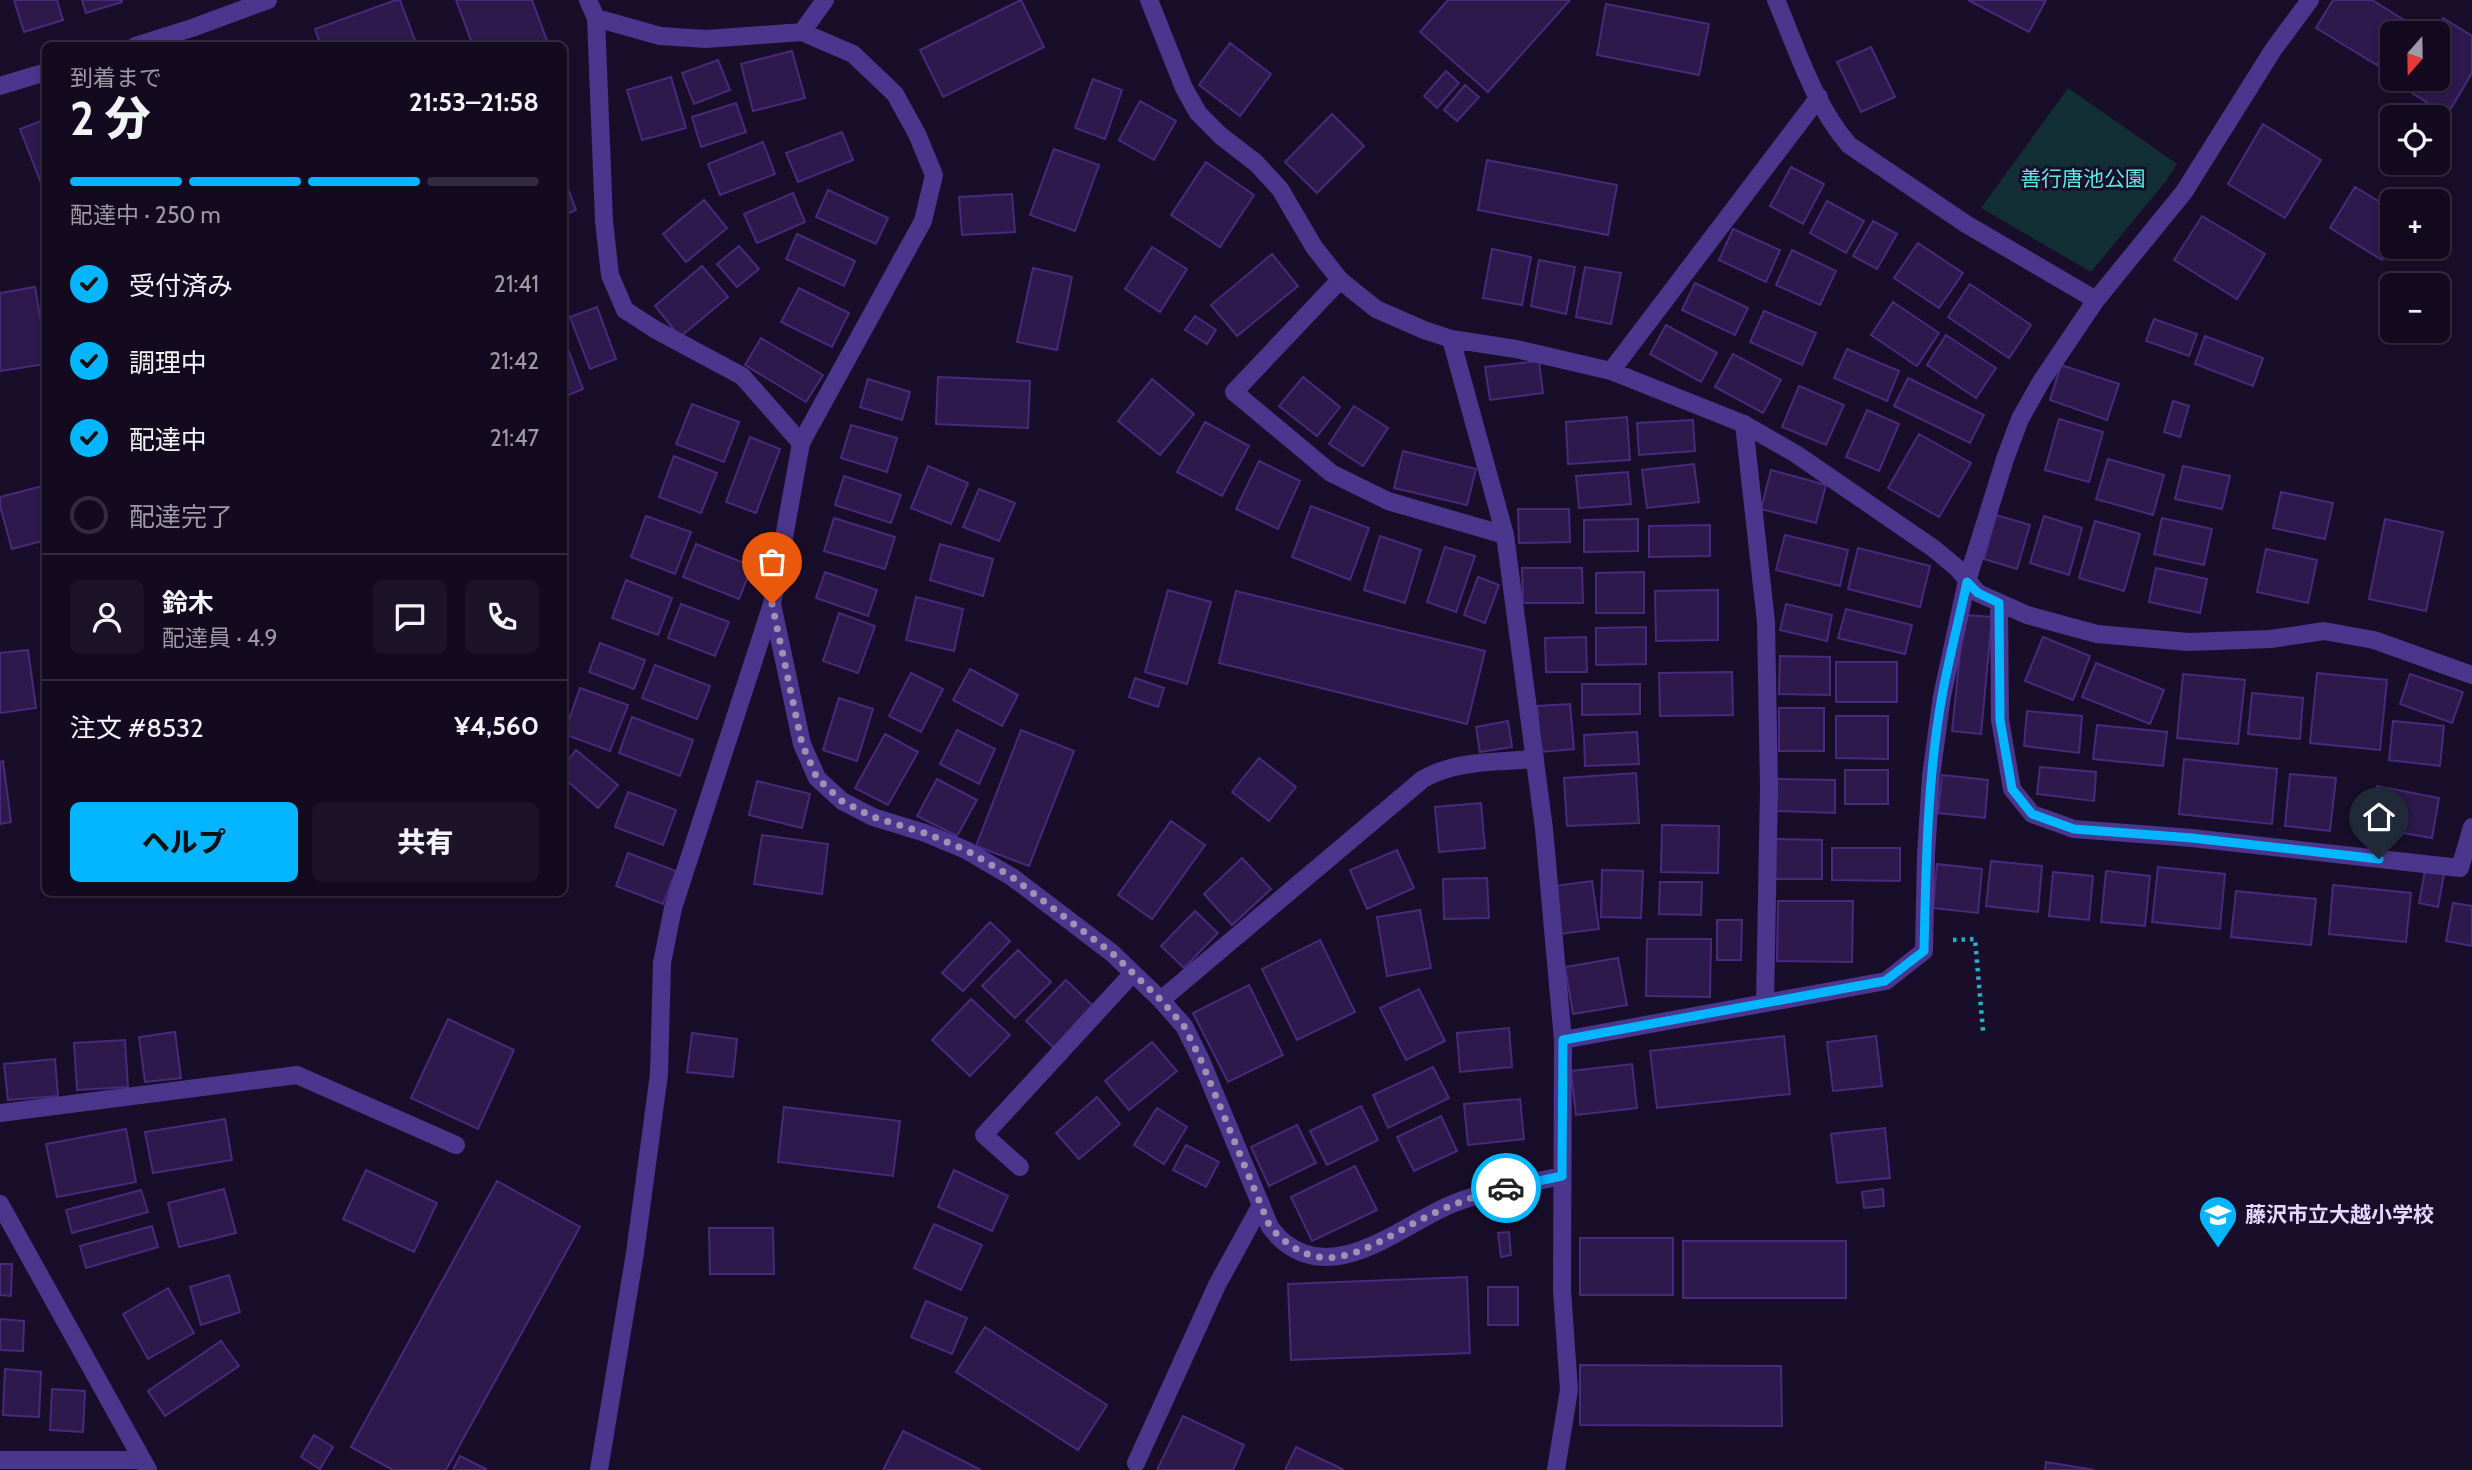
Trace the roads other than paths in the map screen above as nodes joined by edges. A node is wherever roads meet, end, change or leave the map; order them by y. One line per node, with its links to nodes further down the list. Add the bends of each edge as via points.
1 (588, 0): 7 (street)
2 (825, 0): 8 (street)
3 (1149, 0): 13 (street, via 1198,113 1280,189 1314,247)
4 (1776, 0): 12 (street)
5 (2310, 0): 14 (street, via 2184,191)
6 (263, 1): 9 (street)
7 (596, 18): 8 (street, via 660,36 706,40); 18 (street, via 604,221 610,275 625,310 742,376)
8 (802, 32): 18 (street, via 853,54 895,94 934,175 923,221)
9 (146, 42)
10 (42, 73): 11 (street)
11 (0, 86)
12 (1819, 97): 14 (street, via 1834,128 1849,145 1965,224); 16 (street)
13 (1340, 280): 15 (street, via 1376,309); 19 (street, via 1234,392 1331,473 1388,501)
14 (2096, 300): 20 (street, via 2020,419)
15 (1451, 339): 16 (street); 19 (street)
16 (1611, 371): 17 (street)
17 (1744, 424): 20 (street, via 1933,548); 28 (street, via 1766,622)
18 (801, 443): 22 (street)
19 (1505, 535): 24 (street)
20 (1967, 582): 21 (street); 28 (street, via 1942,696 1931,775 1924,951 1885,981)
21 (1999, 603): 23 (street, via 2098,634 2188,642 2271,639 2324,631 2374,640); 25 (street, via 2000,720 2012,789 2032,814 2074,829 2460,868)
22 (772, 604): 26 (street, via 802,744 817,778 842,801 873,817 966,850 1012,877); 39 (street, via 673,908 662,963 659,1074)
23 (2472, 675)
24 (1535, 759): 27 (street, via 1461,765 1423,779); 29 (street)
25 (2472, 827)
26 (1133, 972): 27 (street); 32 (street, via 984,1135)
27 (1161, 1000): 35 (street, via 1184,1026 1200,1058)
28 (1765, 1003): 29 (street)
29 (1563, 1040): 33 (street)
30 (0, 1114): 31 (street, via 297,1075)
31 (456, 1145)
32 (1020, 1167)
33 (1562, 1176): 35 (street, via 1452,1204 1370,1248 1334,1257 1306,1255 1284,1243 1270,1227); 40 (street, via 1562,1290 1569,1390)
34 (0, 1204): 38 (street)
35 (1261, 1205): 37 (street, via 1217,1285)
36 (0, 1460): 38 (street)
37 (1136, 1463)
38 (145, 1465)
39 (599, 1470)
40 (1556, 1470)

